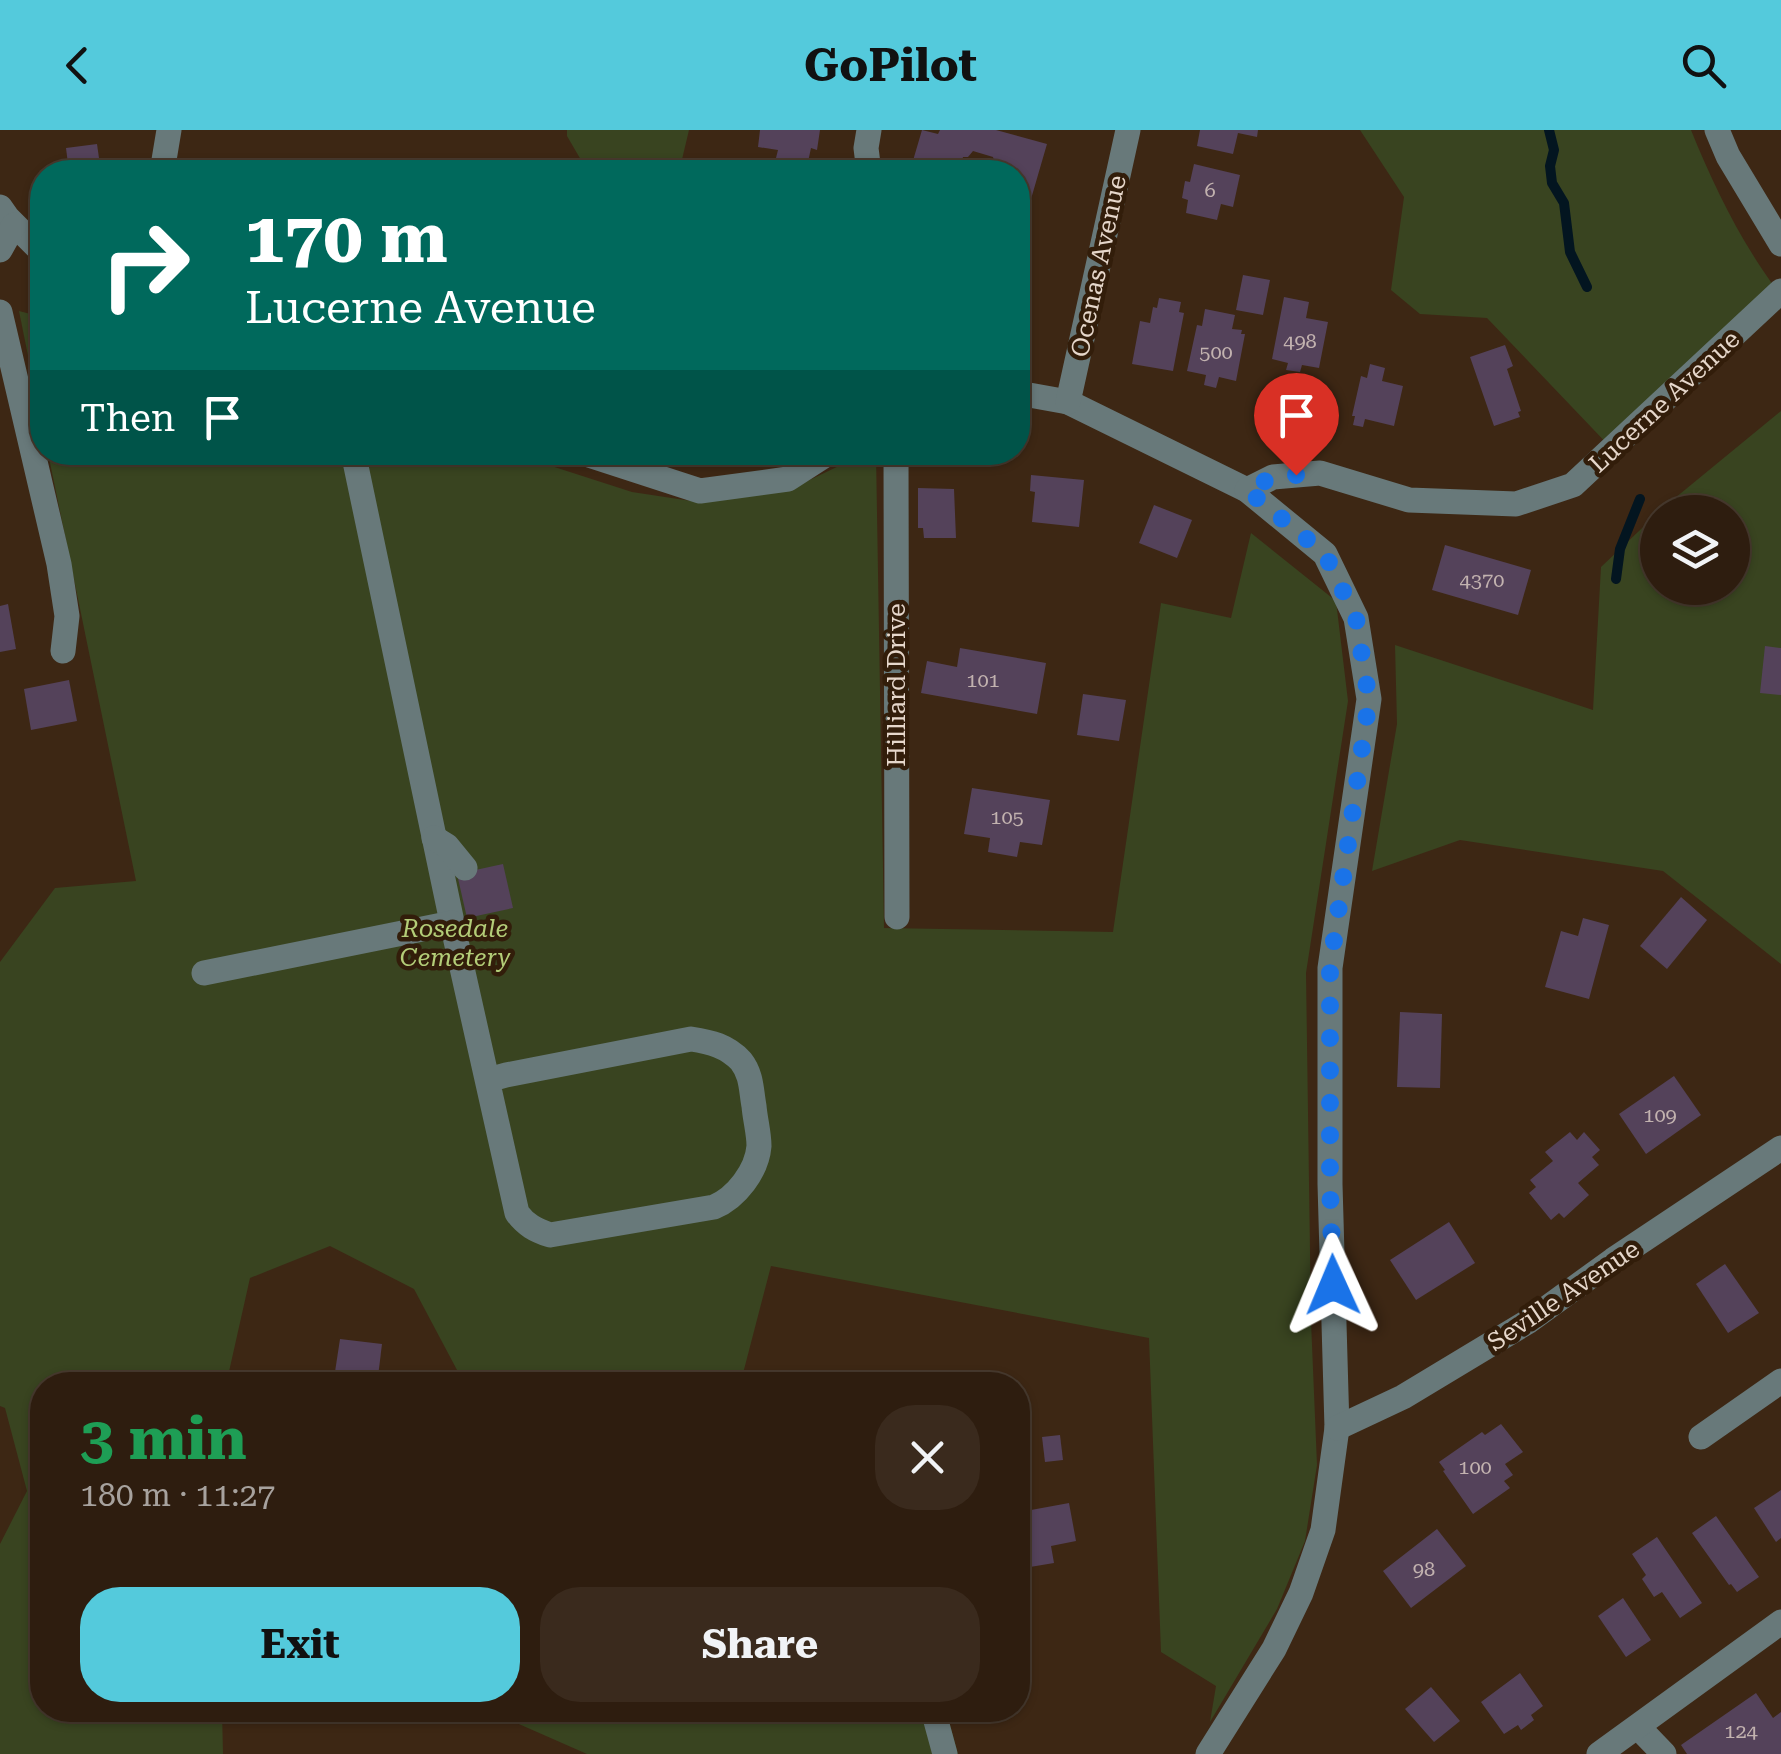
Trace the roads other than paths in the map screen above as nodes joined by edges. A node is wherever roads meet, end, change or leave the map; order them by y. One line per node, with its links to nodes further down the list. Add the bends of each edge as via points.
1 (169, 130): 5 (street)
2 (869, 130): 6 (street)
3 (1128, 130): 14 (street, Ocenas Avenue)
4 (1717, 130): 9 (street)
5 (164, 160)
6 (868, 160)
7 (7, 216): 8 (street); 10 (street)
8 (30, 240)
9 (1781, 244)
10 (0, 250)
11 (1781, 291): 21 (street, Lucerne Avenue, via 1573,486 1516,504 1410,500 1320,473 1273,477)
12 (0, 312): 15 (street)
13 (1030, 396): 14 (street)
14 (1068, 402): 21 (street)
15 (30, 440)
16 (36, 465): 22 (street, via 67,616)
17 (355, 465): 23 (street)
18 (620, 465): 19 (street, via 700,491 788,479)
19 (810, 465)
20 (896, 465): 25 (street, Hilliard Drive)
21 (1247, 490): 31 (street, via 1325,554 1356,618 1369,700 1330,968)
22 (63, 651)
23 (434, 838): 24 (street); 26 (street)
24 (465, 868)
25 (896, 917)
26 (452, 923): 27 (street); 28 (street)
27 (204, 973)
28 (488, 1080): 28 (street, via 691,1039 709,1042 726,1048 749,1073 759,1147 754,1165 726,1202 714,1207 550,1235 537,1231 517,1212)
29 (1781, 1148): 31 (street, Seville Avenue, via 1529,1321 1403,1397)
30 (1781, 1380): 32 (street)
31 (1337, 1428): 37 (street, via 1323,1530 1301,1593)
32 (1700, 1436)
33 (1781, 1622): 35 (street)
34 (936, 1722): 36 (street)
35 (1638, 1726): 38 (street); 39 (street)
36 (945, 1754)
37 (1208, 1754)
38 (1599, 1754)
39 (1664, 1754)

